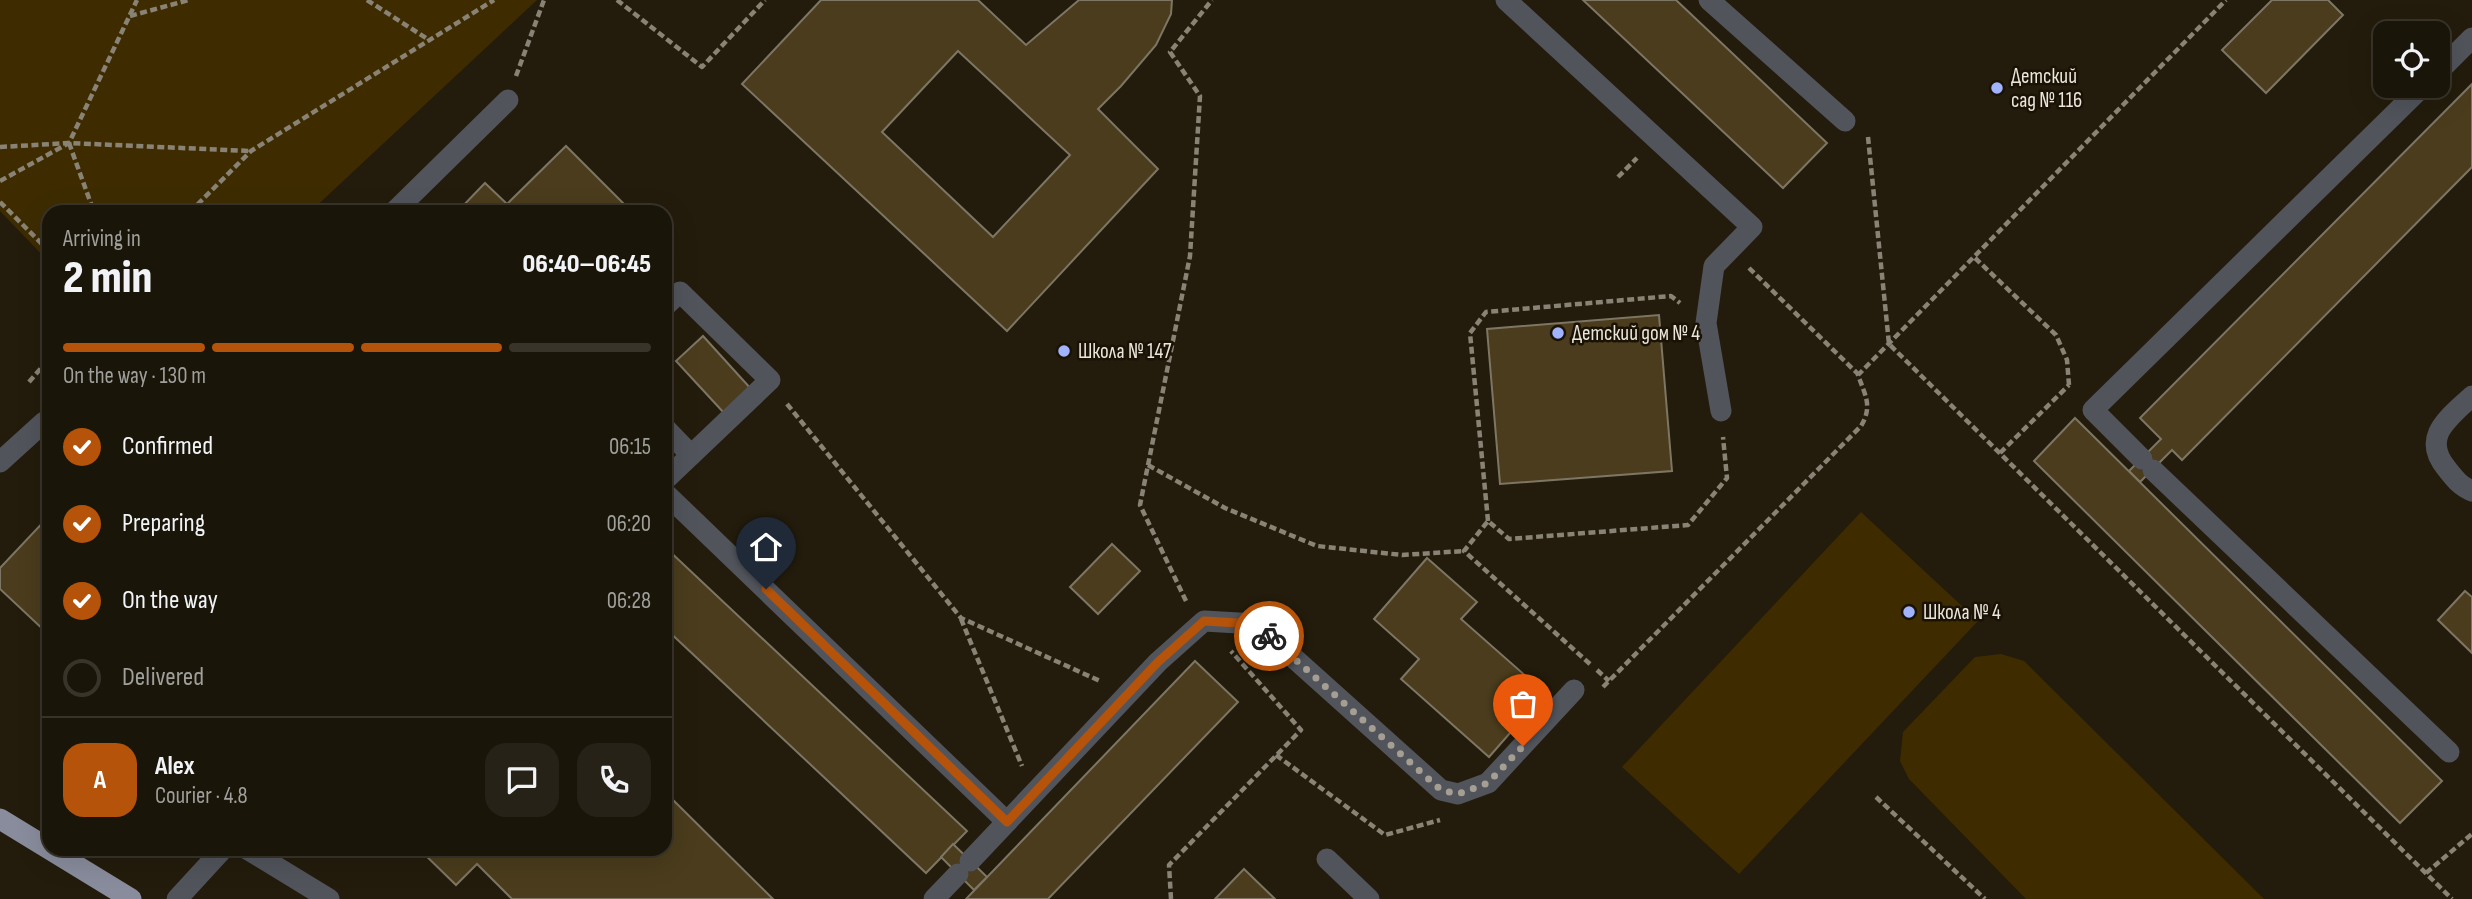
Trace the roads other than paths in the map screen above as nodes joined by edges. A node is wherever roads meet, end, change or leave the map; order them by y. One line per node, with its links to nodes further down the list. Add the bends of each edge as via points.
1 (1506, 0): 11 (lane, via 1752,227 1714,266 1706,323)
2 (1709, 0): 7 (lane)
3 (2472, 38): 4 (lane)
4 (2450, 60)
5 (2411, 98): 20 (lane, via 2093,410)
6 (508, 100): 8 (lane)
7 (1845, 121)
8 (401, 205)
9 (672, 299): 14 (lane, via 680,292 770,380)
10 (2472, 396): 17 (lane, via 2443,424 2436,438 2439,459 2461,487)
11 (1721, 411)
12 (42, 424): 15 (lane)
13 (672, 435): 14 (lane)
14 (691, 455): 16 (lane)
15 (0, 462)
16 (672, 473)
17 (2472, 491)
18 (672, 500): 22 (lane)
19 (1574, 690): 22 (lane, via 1488,783 1458,794 1441,790 1256,624 1204,621 1158,662)
20 (2449, 752)
21 (0, 819): 23 (main road)
22 (1007, 822): 31 (lane)
23 (42, 845)
24 (61, 856): 28 (main road)
25 (217, 856): 29 (lane)
26 (258, 856): 30 (lane)
27 (1327, 859): 32 (lane)
28 (131, 899)
29 (177, 899)
30 (329, 899)
31 (934, 899)
32 (1369, 899)

